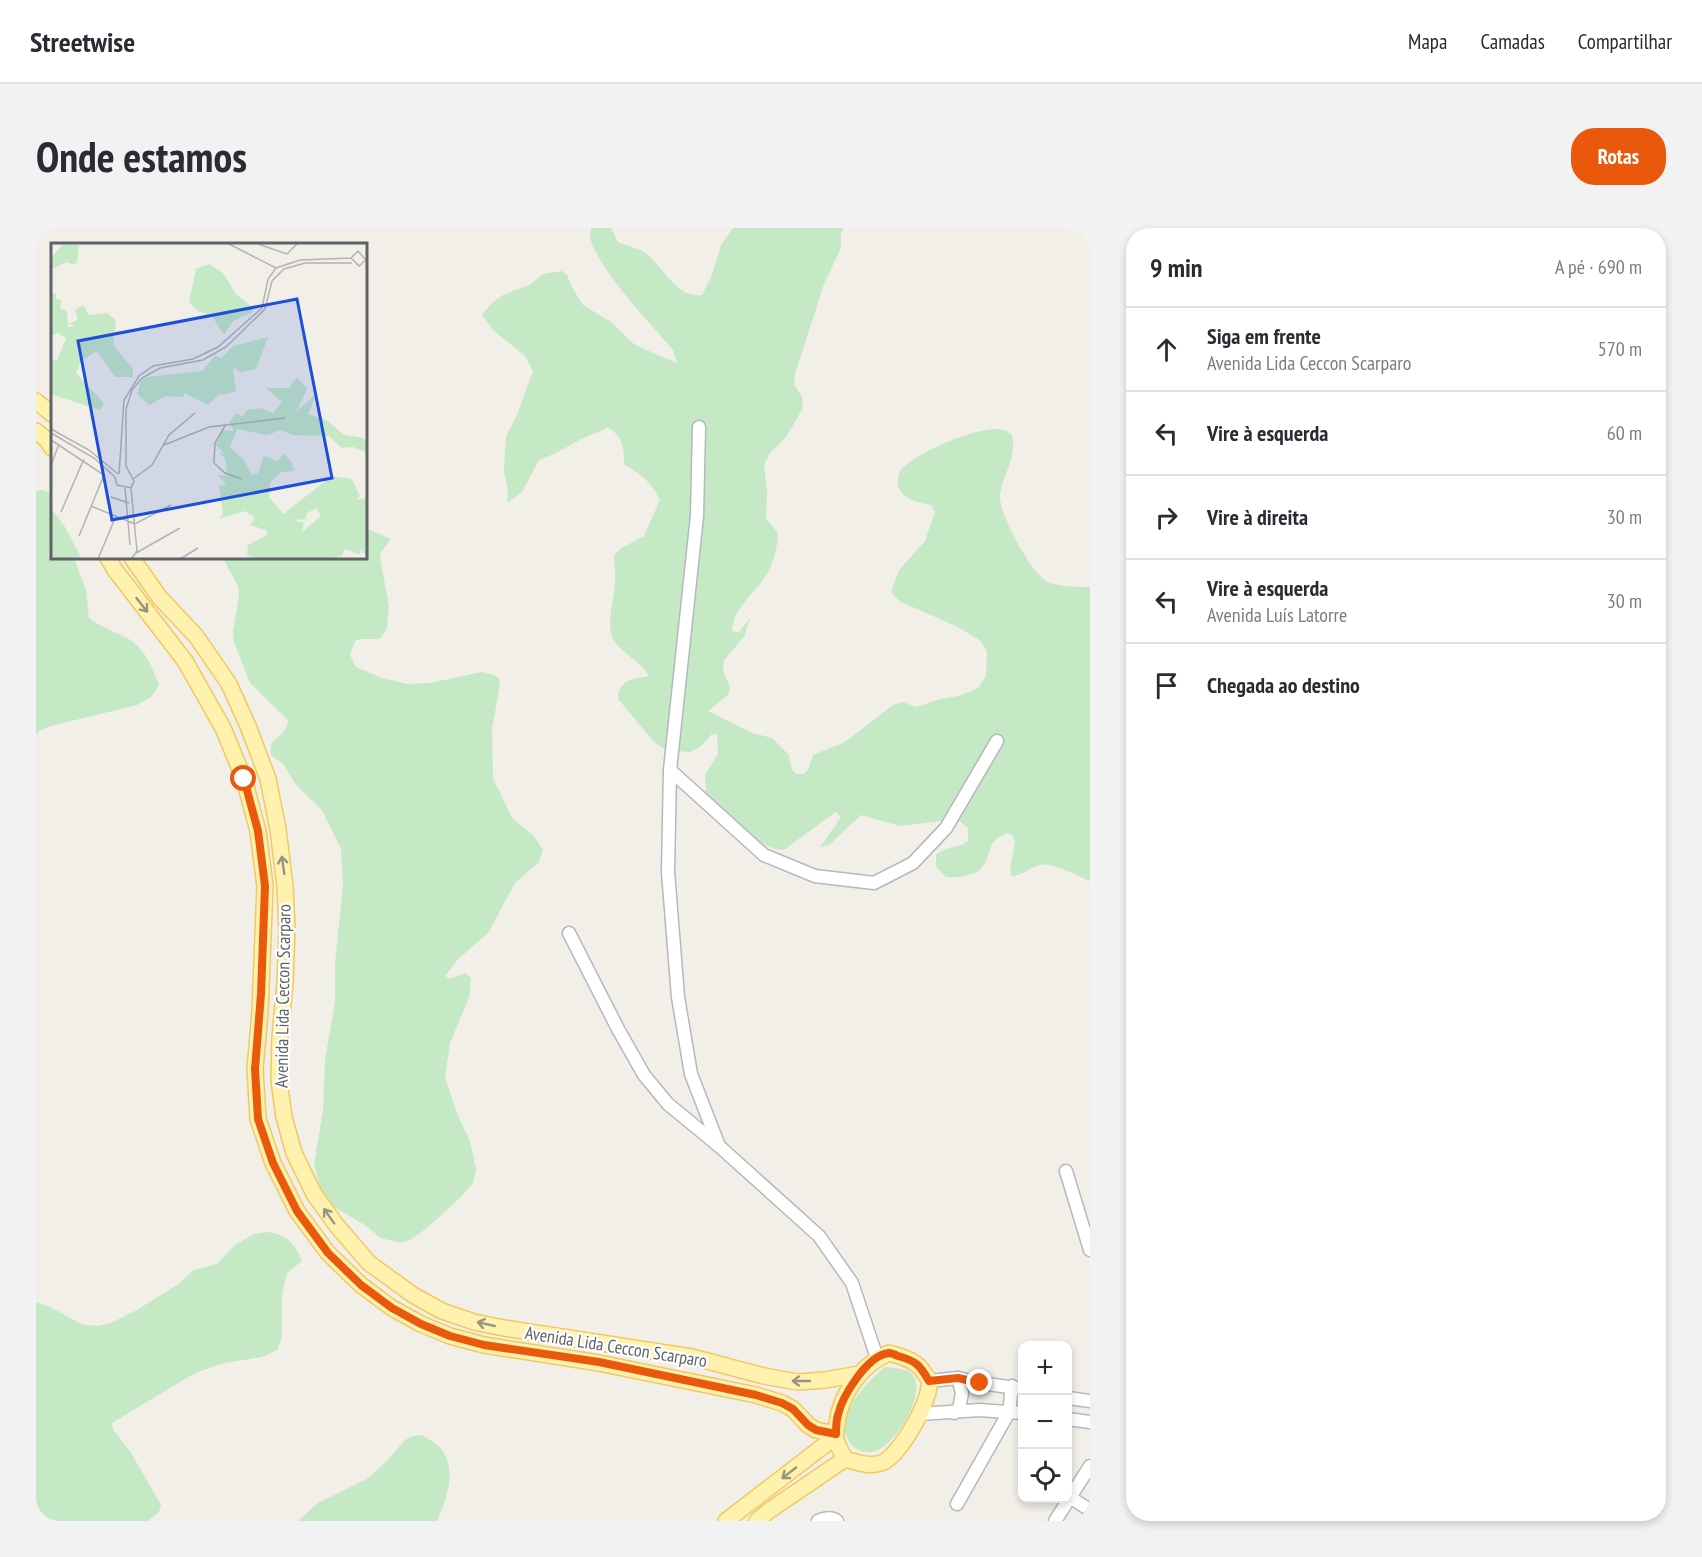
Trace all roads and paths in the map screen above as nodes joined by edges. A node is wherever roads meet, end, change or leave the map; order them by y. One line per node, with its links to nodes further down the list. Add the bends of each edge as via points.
1 (36, 401): 2 (main road)
2 (51, 413)
3 (699, 427): 9 (street, via 697,516)
4 (36, 431): 5 (main road)
5 (51, 446)
6 (109, 560): 27 (main road, Avenida Lida Ceccon Scarparo, one-way to 27, via 185,661 223,728 244,779 258,831 265,886 255,1069 258,1119 273,1163 297,1211 328,1253 392,1308 450,1336 756,1395 782,1403 816,1430)
7 (133, 560): 15 (main road, Avenida Lida Ceccon Scarparo, one-way to 7, via 798,1382 692,1357 494,1326 442,1311 369,1263 314,1194 294,1153 284,1117 279,1080 287,929 285,886 268,779 229,684 196,636 160,598)
8 (997, 741): 9 (street, via 946,828 913,862 874,883 815,876 764,855)
9 (670, 770): 11 (street, via 668,872 678,997 691,1074)
10 (569, 933): 11 (street, via 644,1075 668,1104)
11 (719, 1146): 14 (street, via 819,1236 852,1283)
12 (1066, 1171): 13 (street)
13 (1090, 1250)
14 (877, 1358): 15 (main road); 17 (main road, via 889,1353 905,1358 920,1365)
15 (859, 1374): 27 (main road, via 838,1415)
16 (958, 1378): 17 (street); 18 (street); 22 (street, via 962,1393 959,1409)
17 (929, 1381): 24 (main road)
18 (1017, 1388): 21 (street)
19 (1072, 1399): 20 (street)
20 (1090, 1401)
21 (1009, 1412): 22 (street); 23 (street); 33 (street)
22 (954, 1413): 24 (street)
23 (1018, 1413)
24 (920, 1414): 28 (main road, via 892,1456 881,1463 862,1464)
25 (1072, 1420): 26 (street)
26 (1090, 1422)
27 (836, 1435): 28 (main road); 36 (main road, one-way to 36)
28 (845, 1459): 37 (main road)
29 (1090, 1466): 30 (street)
30 (1072, 1496)
31 (1072, 1499): 34 (street)
32 (1068, 1503): 39 (street)
33 (957, 1504)
34 (1090, 1510)
35 (835, 1520): 38 (street)
36 (726, 1521)
37 (756, 1521)
38 (819, 1521)
39 (1055, 1521)

